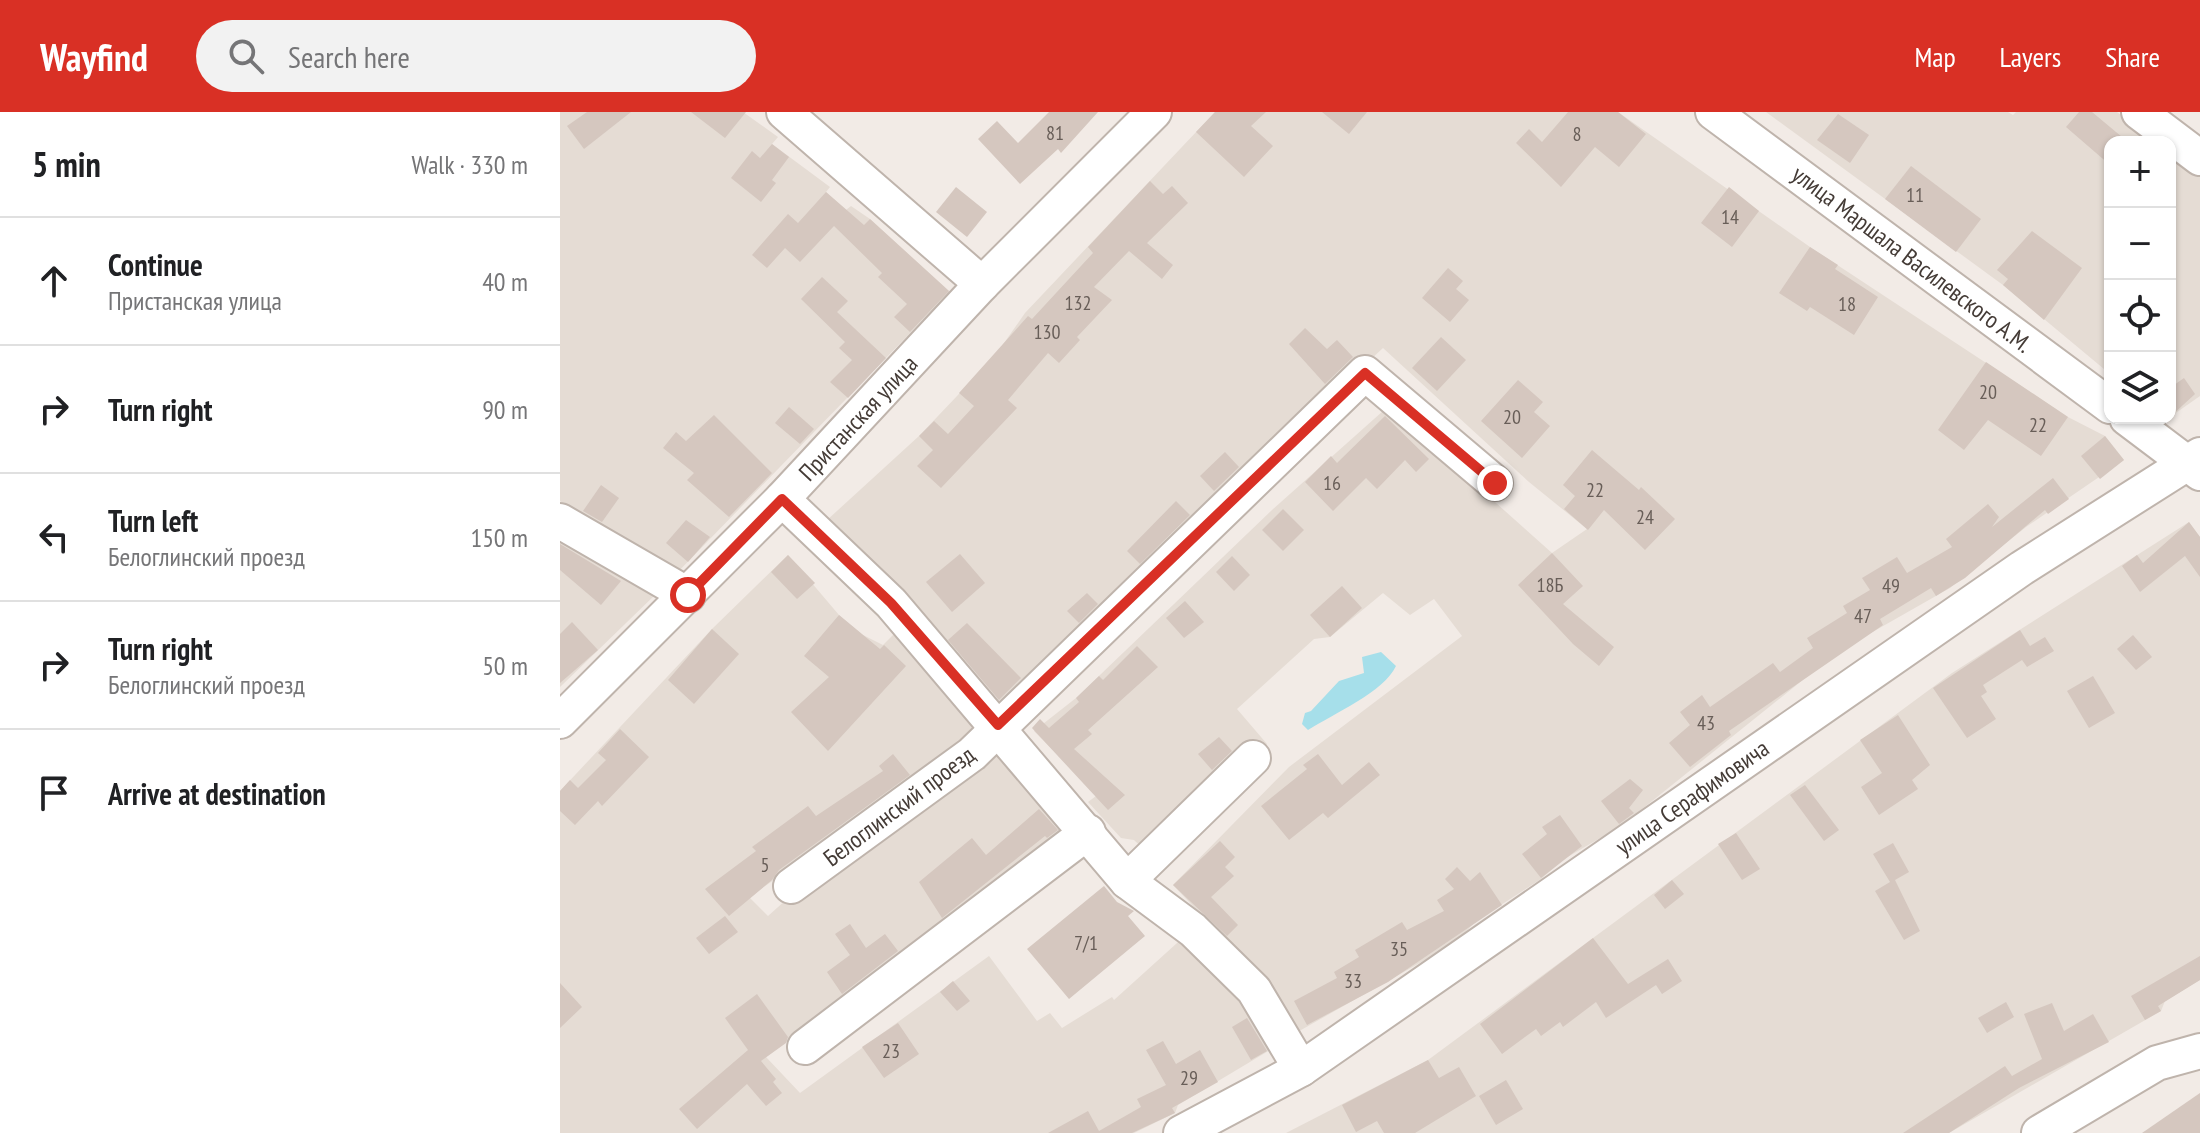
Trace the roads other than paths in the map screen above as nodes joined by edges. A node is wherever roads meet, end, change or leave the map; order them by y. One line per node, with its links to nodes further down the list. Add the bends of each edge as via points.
1 (784, 112): 6 (street)
2 (1154, 112): 6 (street, Пристанская улица)
3 (1713, 112): 7 (street, улица Маршала Василевского А.М.)
4 (2139, 112): 5 (street)
5 (2200, 158)
6 (982, 284): 11 (street, Пристанская улица)
7 (2104, 402)
8 (2136, 424): 9 (street)
9 (2196, 464): 22 (street, улица Серафимовича, via 2022,568)
10 (1495, 483): 15 (street, Белоглинский проезд, via 1365,373)
11 (782, 499): 13 (street, Пристанская улица); 15 (street, via 891,603)
12 (560, 521): 13 (street)
13 (688, 595): 14 (street, Пристанская улица)
14 (560, 721)
15 (998, 725): 17 (street); 19 (street, Белоглинский проезд, via 972,754)
16 (1253, 758): 18 (street)
17 (1088, 832): 18 (street); 20 (street)
18 (1127, 881): 22 (street, via 1193,930 1254,990)
19 (791, 886)
20 (805, 1047)
21 (2200, 1051): 24 (street, via 2157,1063)
22 (1301, 1069): 23 (street, улица Серафимовича)
23 (1181, 1133)
24 (2039, 1133)

